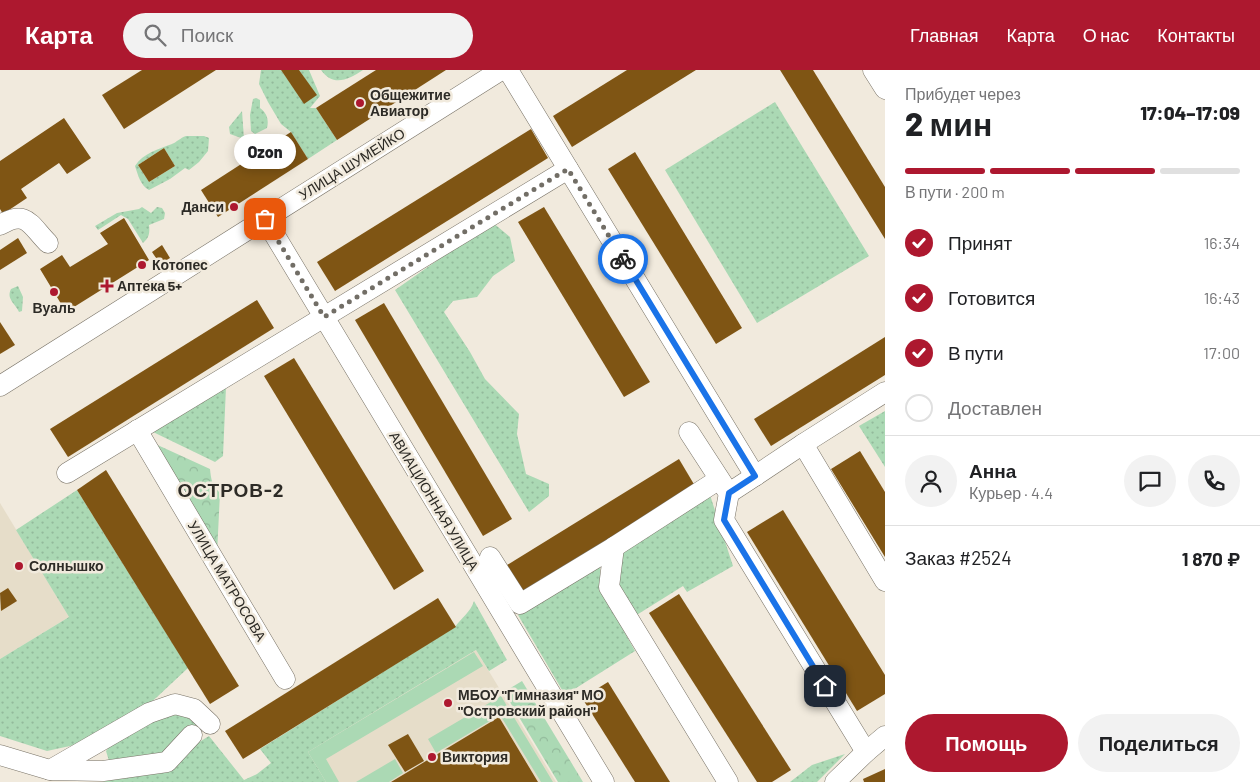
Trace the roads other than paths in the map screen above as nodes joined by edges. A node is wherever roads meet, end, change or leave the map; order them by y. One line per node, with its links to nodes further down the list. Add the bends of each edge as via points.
1 (501, 70): 6 (street, УЛИЦА ШУМЕЙКО)
2 (508, 70): 5 (street)
3 (873, 70): 4 (street)
4 (885, 90)
5 (568, 169): 9 (street); 16 (street)
6 (265, 219): 9 (street, АВИАЦИОННАЯ УЛИЦА); 10 (street, УЛИЦА ШУМЕЙКО)
7 (0, 225): 8 (street, via 13,217 23,218)
8 (48, 243)
9 (324, 317): 12 (street); 28 (street, АВИАЦИОННАЯ УЛИЦА)
10 (0, 386)
11 (885, 392): 14 (street)
12 (138, 430): 15 (street); 21 (street, УЛИЦА МАТРОСОВА)
13 (689, 432): 17 (street)
14 (802, 444): 16 (street); 20 (street)
15 (67, 473)
16 (755, 476): 17 (street)
17 (724, 486): 18 (street); 25 (street, via 724,520)
18 (614, 547): 19 (street, via 520,604); 29 (street, via 609,586)
19 (490, 557)
20 (885, 582)
21 (286, 679)
22 (210, 724): 27 (street, via 194,709 175,704 150,713)
23 (192, 735): 27 (street, via 167,762 103,771)
24 (885, 736): 25 (street)
25 (866, 752): 30 (street)
26 (0, 755): 27 (street)
27 (50, 770)
28 (604, 782)
29 (728, 782)
30 (835, 782)

